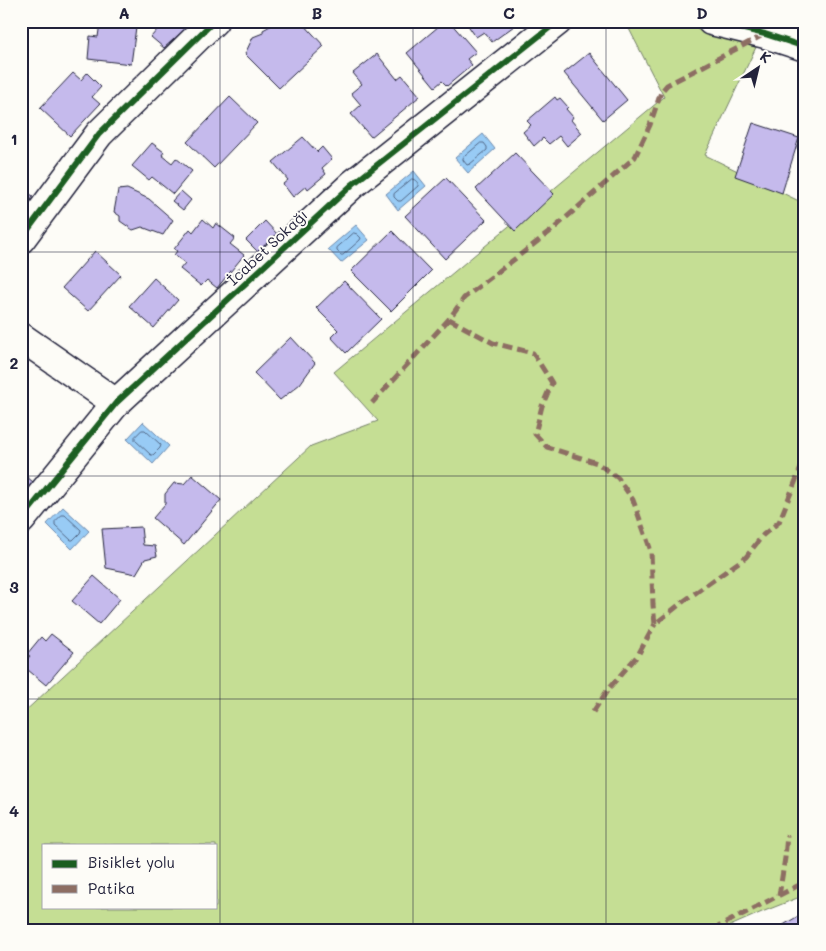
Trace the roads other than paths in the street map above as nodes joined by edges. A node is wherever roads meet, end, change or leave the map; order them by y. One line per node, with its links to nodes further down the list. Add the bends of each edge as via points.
1 (214, 21): 5 (street, via 99,134)
2 (558, 21): 7 (street, İcabet Sokağı, via 353,184)
3 (711, 21): 4 (street)
4 (805, 47)
5 (21, 239)
6 (21, 336): 7 (street)
7 (116, 403): 8 (street, İcabet Sokağı)
8 (21, 520)

